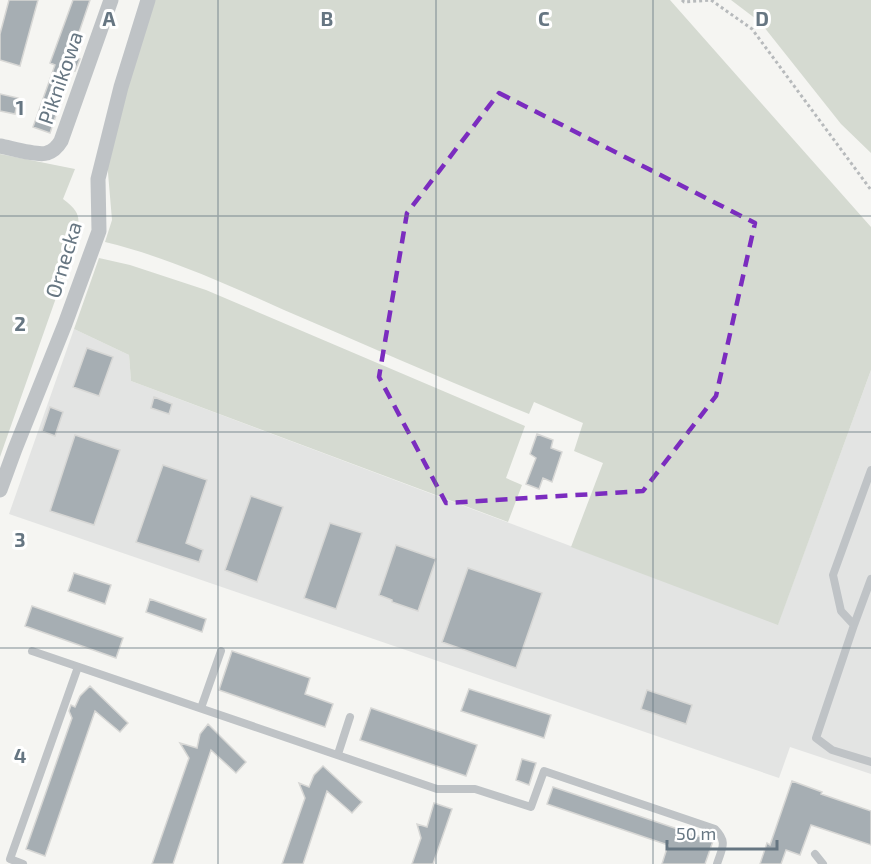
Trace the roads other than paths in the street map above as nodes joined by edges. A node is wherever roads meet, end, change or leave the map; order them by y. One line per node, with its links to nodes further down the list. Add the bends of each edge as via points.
1 (111, 0): 3 (street, Piknikowa, via 58,146 44,154)
2 (148, 0): 5 (street, Ornecka, via 98,179 99,231)
3 (0, 146)
4 (871, 473): 7 (lane, via 833,575 841,611)
5 (0, 490)
6 (871, 579): 7 (lane)
7 (854, 625): 14 (lane, via 816,738 832,750)
8 (32, 651): 10 (lane)
9 (221, 651): 11 (lane)
10 (78, 667): 11 (lane); 16 (lane, via 10,859)
11 (201, 708): 13 (lane)
12 (350, 717): 13 (lane)
13 (338, 754): 17 (lane, via 437,789 475,789 531,807 544,771 715,828 724,844)
14 (871, 762)
15 (815, 854): 18 (lane)
16 (23, 864)
17 (717, 864)
18 (822, 864)

